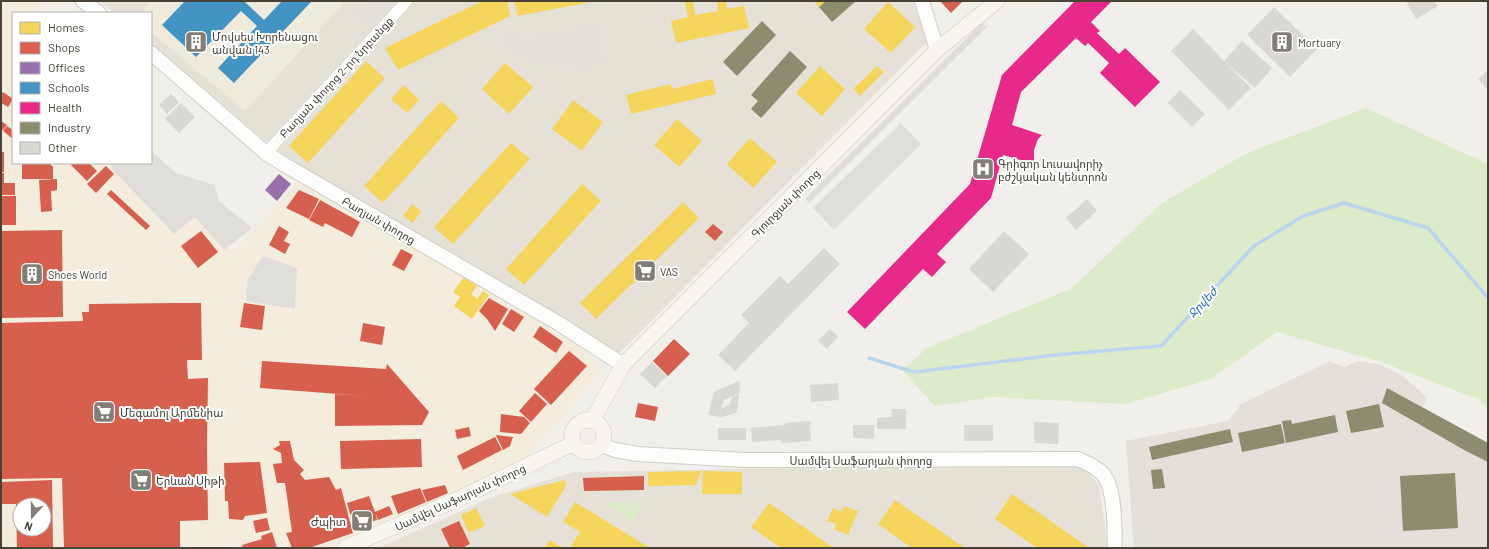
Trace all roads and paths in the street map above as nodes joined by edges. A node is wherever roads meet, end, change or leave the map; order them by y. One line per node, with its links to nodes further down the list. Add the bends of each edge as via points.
1 (83, 1): 5 (street)
2 (407, 1): 8 (street, Բաղյան փողոց 2-րդ նրբանցք)
3 (922, 1): 6 (street)
4 (997, 1): 6 (main road, Գյուրջյան փողոց)
5 (98, 12)
6 (937, 50): 9 (main road, Գյուրջյան փողոց)
7 (152, 54): 8 (street, Բաղյան փողոց)
8 (266, 152): 9 (street, Բաղյան փողոց, via 291,169 558,323)
9 (623, 365): 10 (main road, Գյուրջյան փողոց)
10 (592, 421): 11 (main road, via 582,422 574,428); 12 (main road, via 603,430)
11 (574, 443): 12 (main road, via 585,452 594,451); 13 (main road, Սամվել Սաֆարյան փողոց, via 458,500)
12 (602, 445): 14 (street, Սամվել Սաֆարյան փողոց, via 638,454 745,460 1078,459 1092,465 1103,474 1109,486 1113,506)
13 (345, 548)
14 (1115, 548)

